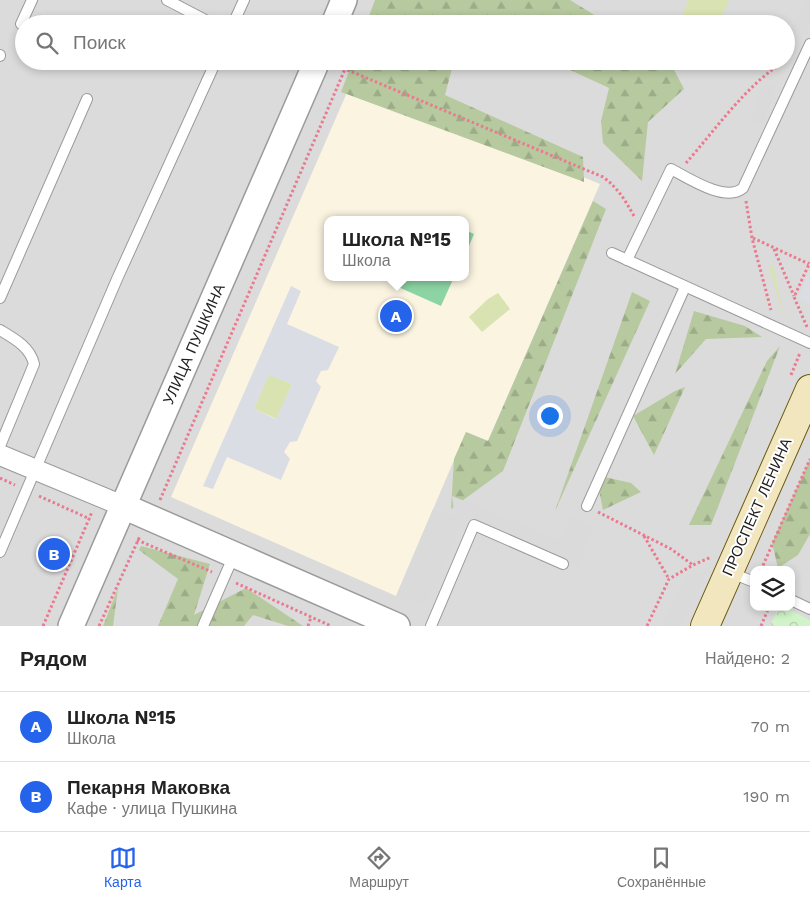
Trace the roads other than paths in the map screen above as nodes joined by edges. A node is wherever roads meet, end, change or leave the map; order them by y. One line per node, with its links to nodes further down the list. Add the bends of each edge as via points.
1 (32, 0): 5 (lane)
2 (166, 0): 6 (lane)
3 (244, 0): 7 (lane)
4 (344, 0): 8 (street)
5 (25, 15)
6 (195, 15)
7 (237, 15)
8 (338, 15)
9 (810, 44): 14 (lane, via 744,188 729,194 718,192 670,170)
10 (212, 70): 22 (lane)
11 (322, 70): 23 (street, УЛИЦА ПУШКИНА)
12 (86, 99): 16 (lane)
13 (612, 253): 14 (lane)
14 (627, 260): 15 (lane)
15 (685, 288): 18 (lane); 24 (lane)
16 (0, 298)
17 (0, 330): 20 (lane, via 31,354 34,364)
18 (808, 342)
19 (800, 383): 28 (main road, ПРОСПЕКТ ЛЕНИНА)
20 (0, 446)
21 (0, 455): 22 (street)
22 (34, 469): 23 (street); 25 (lane)
23 (123, 506): 26 (street); 33 (street, УЛИЦА ПУШКИНА)
24 (587, 506)
25 (0, 552)
26 (234, 555): 32 (street); 34 (lane)
27 (563, 564): 35 (lane, via 474,525)
28 (720, 564): 29 (lane); 36 (main road, ПРОСПЕКТ ЛЕНИНА)
29 (750, 580)
30 (795, 602): 31 (lane)
31 (810, 609)
32 (386, 624)
33 (71, 626)
34 (203, 626)
35 (432, 626)
36 (704, 626)

